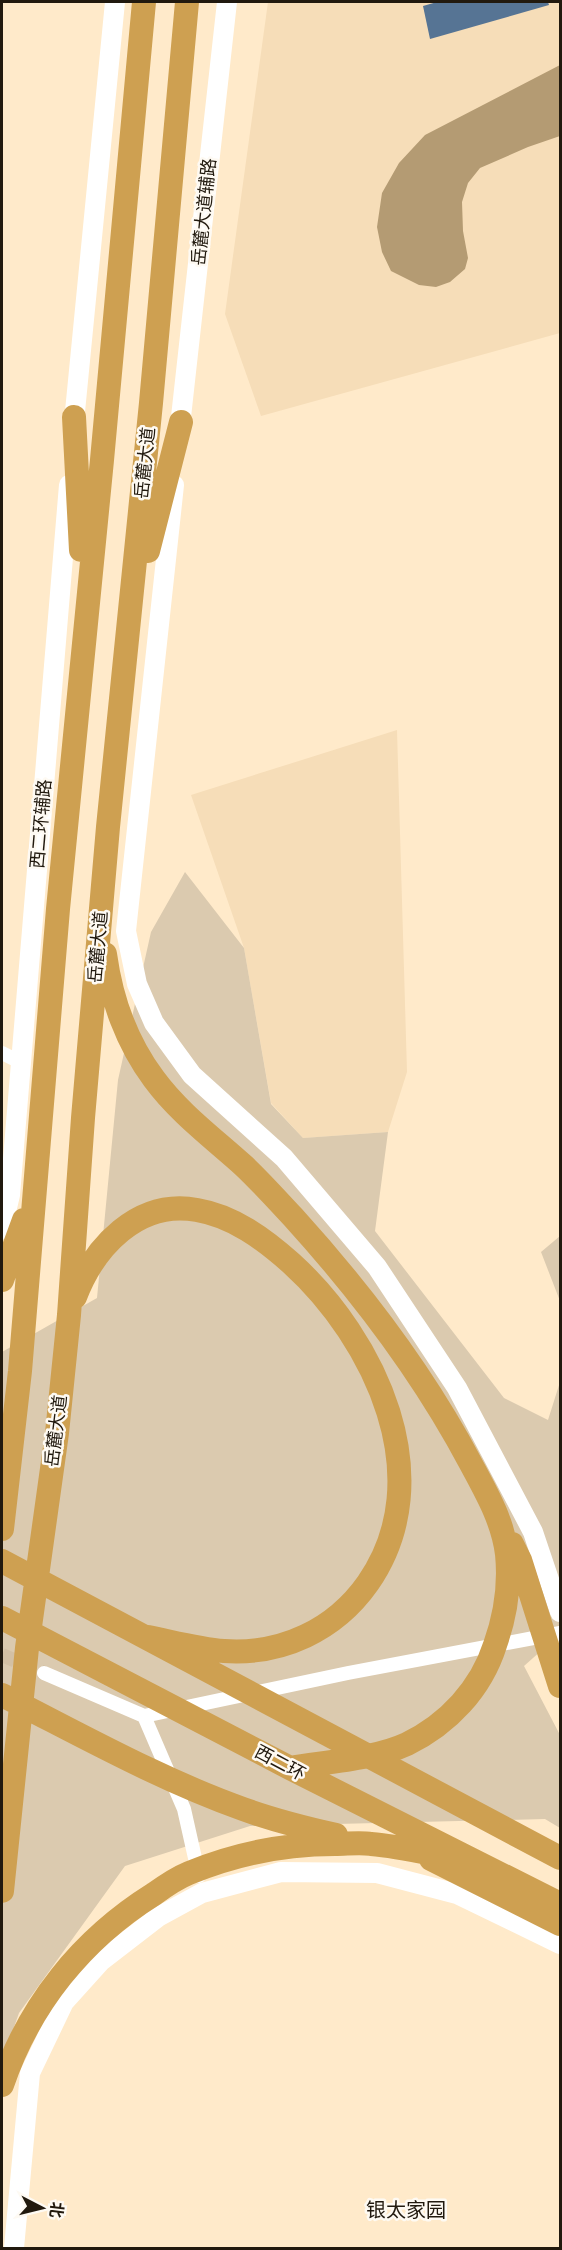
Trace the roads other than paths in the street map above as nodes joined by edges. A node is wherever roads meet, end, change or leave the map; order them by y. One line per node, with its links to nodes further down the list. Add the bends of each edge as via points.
1 (115, 2): 5 (street)
2 (144, 2): 7 (highway)
3 (187, 2): 8 (highway, 岳麓大道)
4 (227, 2): 6 (street, 岳麓大道辅路)
5 (74, 417): 7 (highway); 11 (street, 西二环辅路)
6 (181, 422): 8 (highway); 19 (street, 岳麓大道辅路, via 126,931 137,984 154,1023 192,1075 284,1158 377,1267 457,1388 533,1532)
7 (84, 630): 12 (highway)
8 (128, 632): 9 (highway, 岳麓大道)
9 (100, 916): 15 (highway, 岳麓大道); 16 (highway, via 117,1007 133,1046 153,1078 292,1216 382,1322 450,1425)
10 (2, 1053): 11 (street)
11 (22, 1063): 13 (street, 西二环辅路, via 10,1195)
12 (37, 1172): 14 (highway); 17 (highway)
13 (2, 1228)
14 (2, 1280)
15 (69, 1315): 22 (highway, via 85,1274 99,1252 114,1234 134,1220 174,1209 216,1214 274,1248 330,1304 351,1332 380,1388 388,1413 399,1464 398,1509 384,1557 348,1609 323,1627 274,1648 223,1651); 32 (highway, 岳麓大道, via 27,1648)
16 (496, 1512): 24 (highway, via 520,1560); 27 (highway, via 507,1553 508,1575 501,1627 481,1679 467,1697 432,1729 405,1744 378,1754)
17 (2, 1529)
18 (2, 1561): 22 (highway)
19 (561, 1612)
20 (2, 1618): 27 (highway, 西二环)
21 (561, 1633): 26 (street)
22 (148, 1637): 30 (highway)
23 (44, 1673): 26 (street)
24 (561, 1686)
25 (2, 1695): 28 (highway, via 165,1778 223,1802 286,1823)
26 (144, 1716): 33 (street, via 184,1809)
27 (290, 1768): 31 (highway, 西二环)
28 (372, 1844): 29 (highway); 37 (highway, via 314,1844 262,1851 188,1873 130,1908 104,1929 55,1984 13,2052)
29 (403, 1849): 31 (highway); 35 (highway)
30 (561, 1858)
31 (478, 1863): 34 (highway, 西二环)
32 (2, 1892)
33 (202, 1893): 36 (street, via 280,1872 377,1873 458,1894); 38 (street, via 158,1917 125,1942 101,1961 64,2002 30,2073)
34 (561, 1904)
35 (561, 1924)
36 (561, 1944)
37 (2, 2085)
38 (14, 2248)

